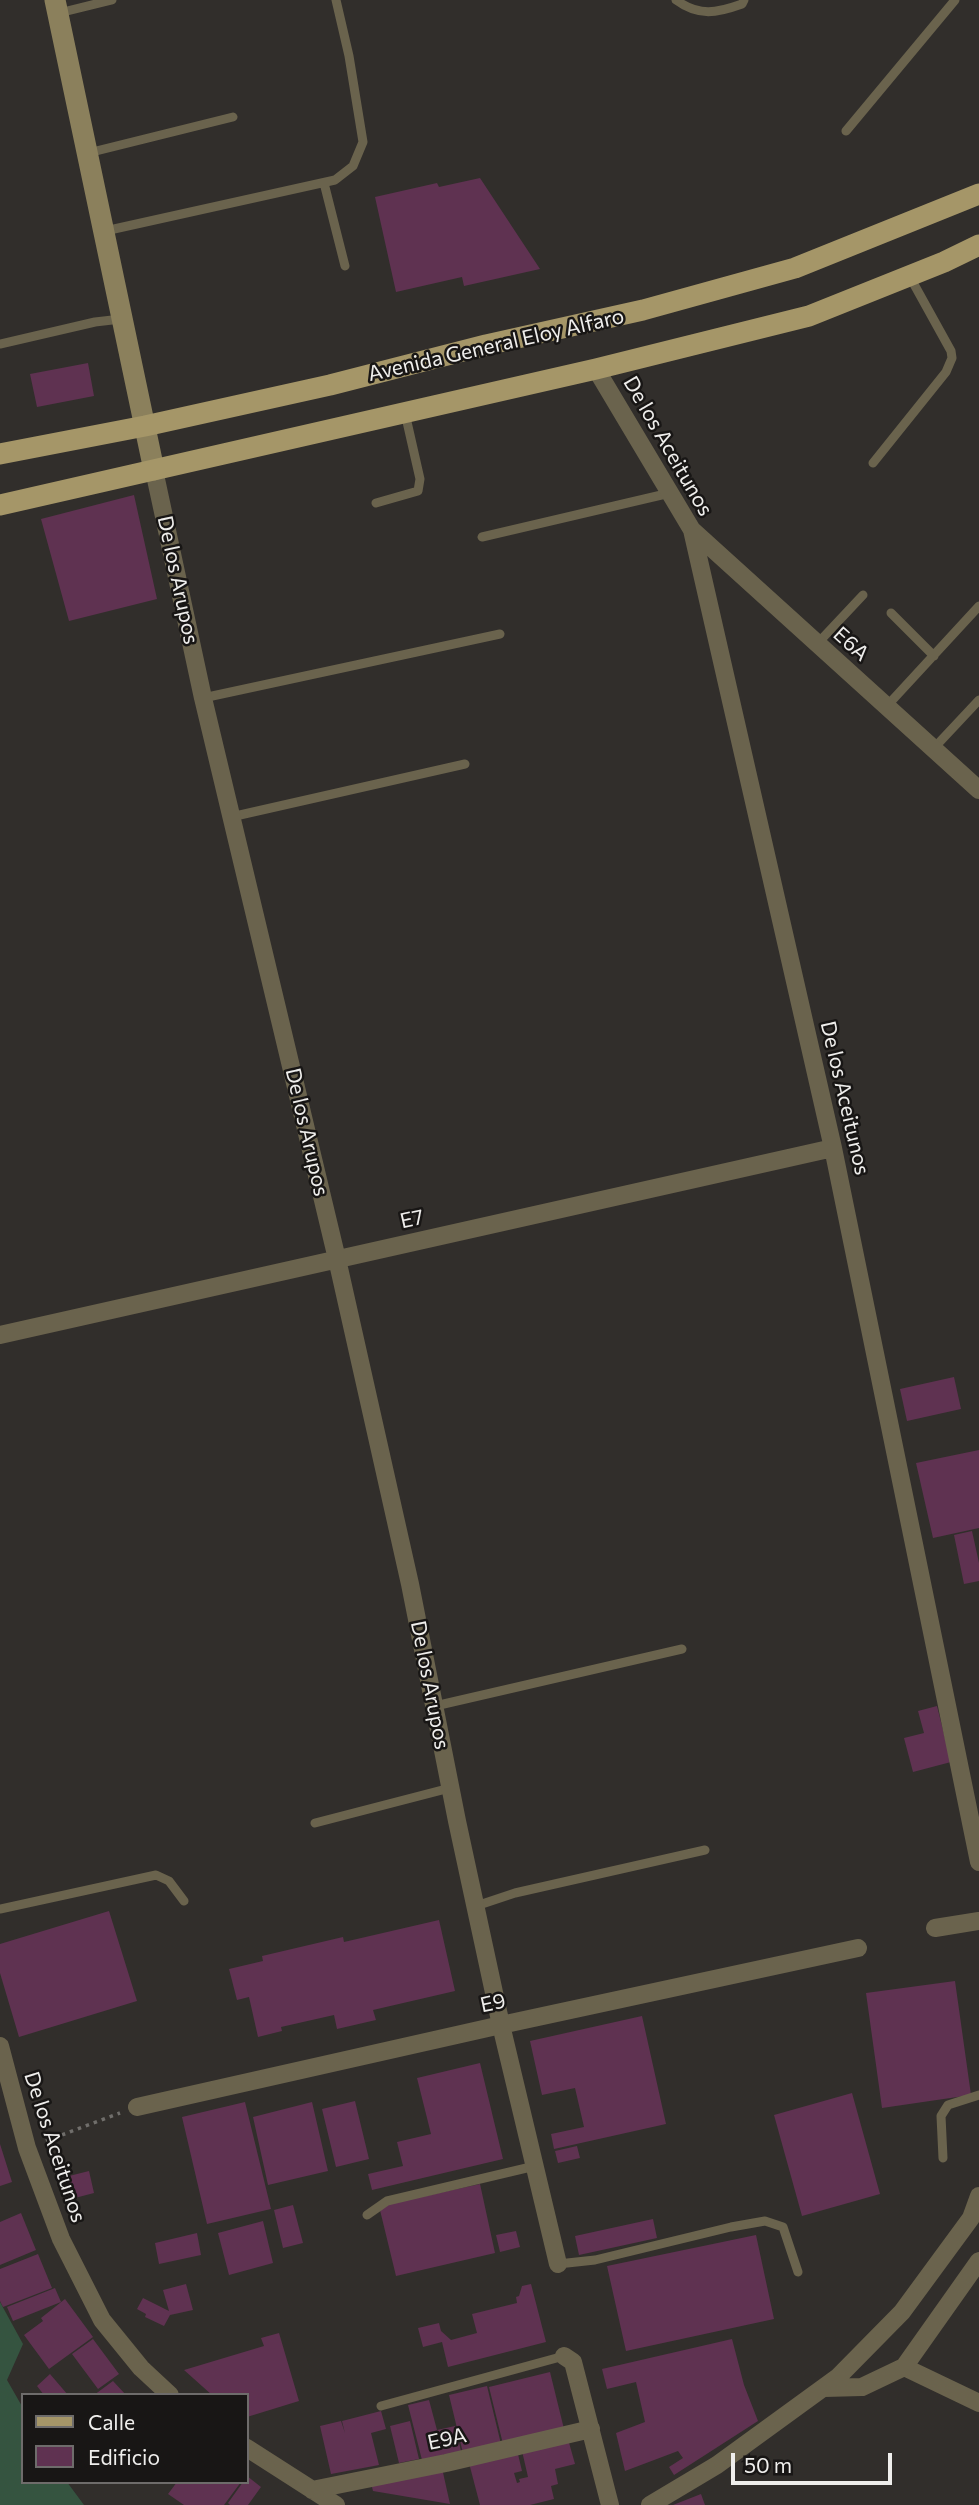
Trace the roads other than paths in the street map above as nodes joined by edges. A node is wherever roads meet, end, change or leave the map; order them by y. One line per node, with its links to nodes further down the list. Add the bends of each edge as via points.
1 (113, 0): 6 (lane)
2 (336, 0): 10 (lane, via 363,142 353,166)
3 (676, 0): 4 (lane, via 717,13)
4 (744, 0)
5 (955, 0): 8 (lane)
6 (57, 6): 9 (street, De los Arupos)
7 (233, 117): 9 (lane)
8 (846, 131)
9 (86, 154): 12 (street, De los Arupos)
10 (324, 183): 12 (lane); 14 (lane)
11 (979, 194): 20 (main road, Avenida General Eloy Alfaro, via 770,275 643,310)
12 (103, 232): 16 (street, De los Arupos)
13 (979, 245): 15 (main road)
14 (345, 266)
15 (909, 276): 18 (main road, via 809,316); 22 (lane, via 952,358 946,372)
16 (121, 319): 17 (lane); 20 (street, De los Arupos)
17 (0, 344)
18 (596, 369): 19 (main road); 24 (street, De los Aceitunos)
19 (405, 413): 23 (main road); 25 (lane, via 420,479 418,491)
20 (145, 426): 21 (main road, Avenida General Eloy Alfaro); 23 (street, De los Arupos)
21 (0, 454)
22 (873, 463)
23 (154, 470): 26 (main road); 35 (street, De los Arupos)
24 (670, 493): 27 (street, De los Aceitunos); 28 (lane)
25 (376, 503)
26 (0, 505)
27 (692, 530): 33 (street, E6A); 42 (street, De los Aceitunos)
28 (482, 537)
29 (863, 596): 33 (lane)
30 (979, 606): 34 (lane)
31 (891, 613): 34 (lane)
32 (500, 634): 35 (lane)
33 (817, 644): 37 (street, E6A)
34 (934, 656): 37 (lane)
35 (203, 698): 41 (street, De los Arupos)
36 (979, 700): 38 (lane)
37 (886, 706): 38 (street, E6A)
38 (934, 748): 40 (street, E6A)
39 (465, 764): 41 (lane)
40 (979, 790)
41 (231, 817): 43 (street, De los Arupos)
42 (833, 1148): 43 (street, E7); 50 (street, De los Aceitunos)
43 (337, 1259): 44 (street, E7); 46 (street, De los Arupos)
44 (0, 1335)
45 (682, 1649): 46 (lane)
46 (435, 1706): 47 (street, De los Arupos)
47 (450, 1788): 48 (lane); 52 (street, De los Arupos)
48 (315, 1823)
49 (705, 1850): 52 (lane)
50 (979, 1862)
51 (184, 1901): 53 (lane, via 169,1881 156,1875)
52 (476, 1906): 57 (street, De los Arupos)
53 (0, 1909)
54 (979, 1921): 55 (street)
55 (935, 1928)
56 (858, 1948): 57 (street, E9)
57 (501, 2025): 60 (street, E9); 62 (street, De los Arupos)
58 (0, 2046): 71 (street, De los Aceitunos, via 27,2148 61,2239 102,2320)
59 (979, 2095): 61 (lane, via 948,2105 942,2116)
60 (137, 2107)
61 (943, 2158)
62 (535, 2166): 64 (lane, via 387,2201); 66 (street, De los Arupos)
63 (979, 2196): 70 (street, via 971,2218 902,2312)
64 (367, 2215)
65 (979, 2261): 69 (street)
66 (558, 2264): 67 (lane, via 595,2260 765,2221 783,2227)
67 (797, 2272)
68 (564, 2356): 73 (lane); 74 (street, via 573,2362)
69 (904, 2367): 70 (street, via 862,2387); 72 (street)
70 (823, 2388): 79 (street, via 718,2465)
71 (168, 2393)
72 (979, 2402)
73 (381, 2406)
74 (591, 2429): 76 (street, E9A); 78 (street)
75 (248, 2449): 76 (street)
76 (312, 2490): 77 (street)
77 (336, 2505)
78 (610, 2505)
79 (650, 2505)

